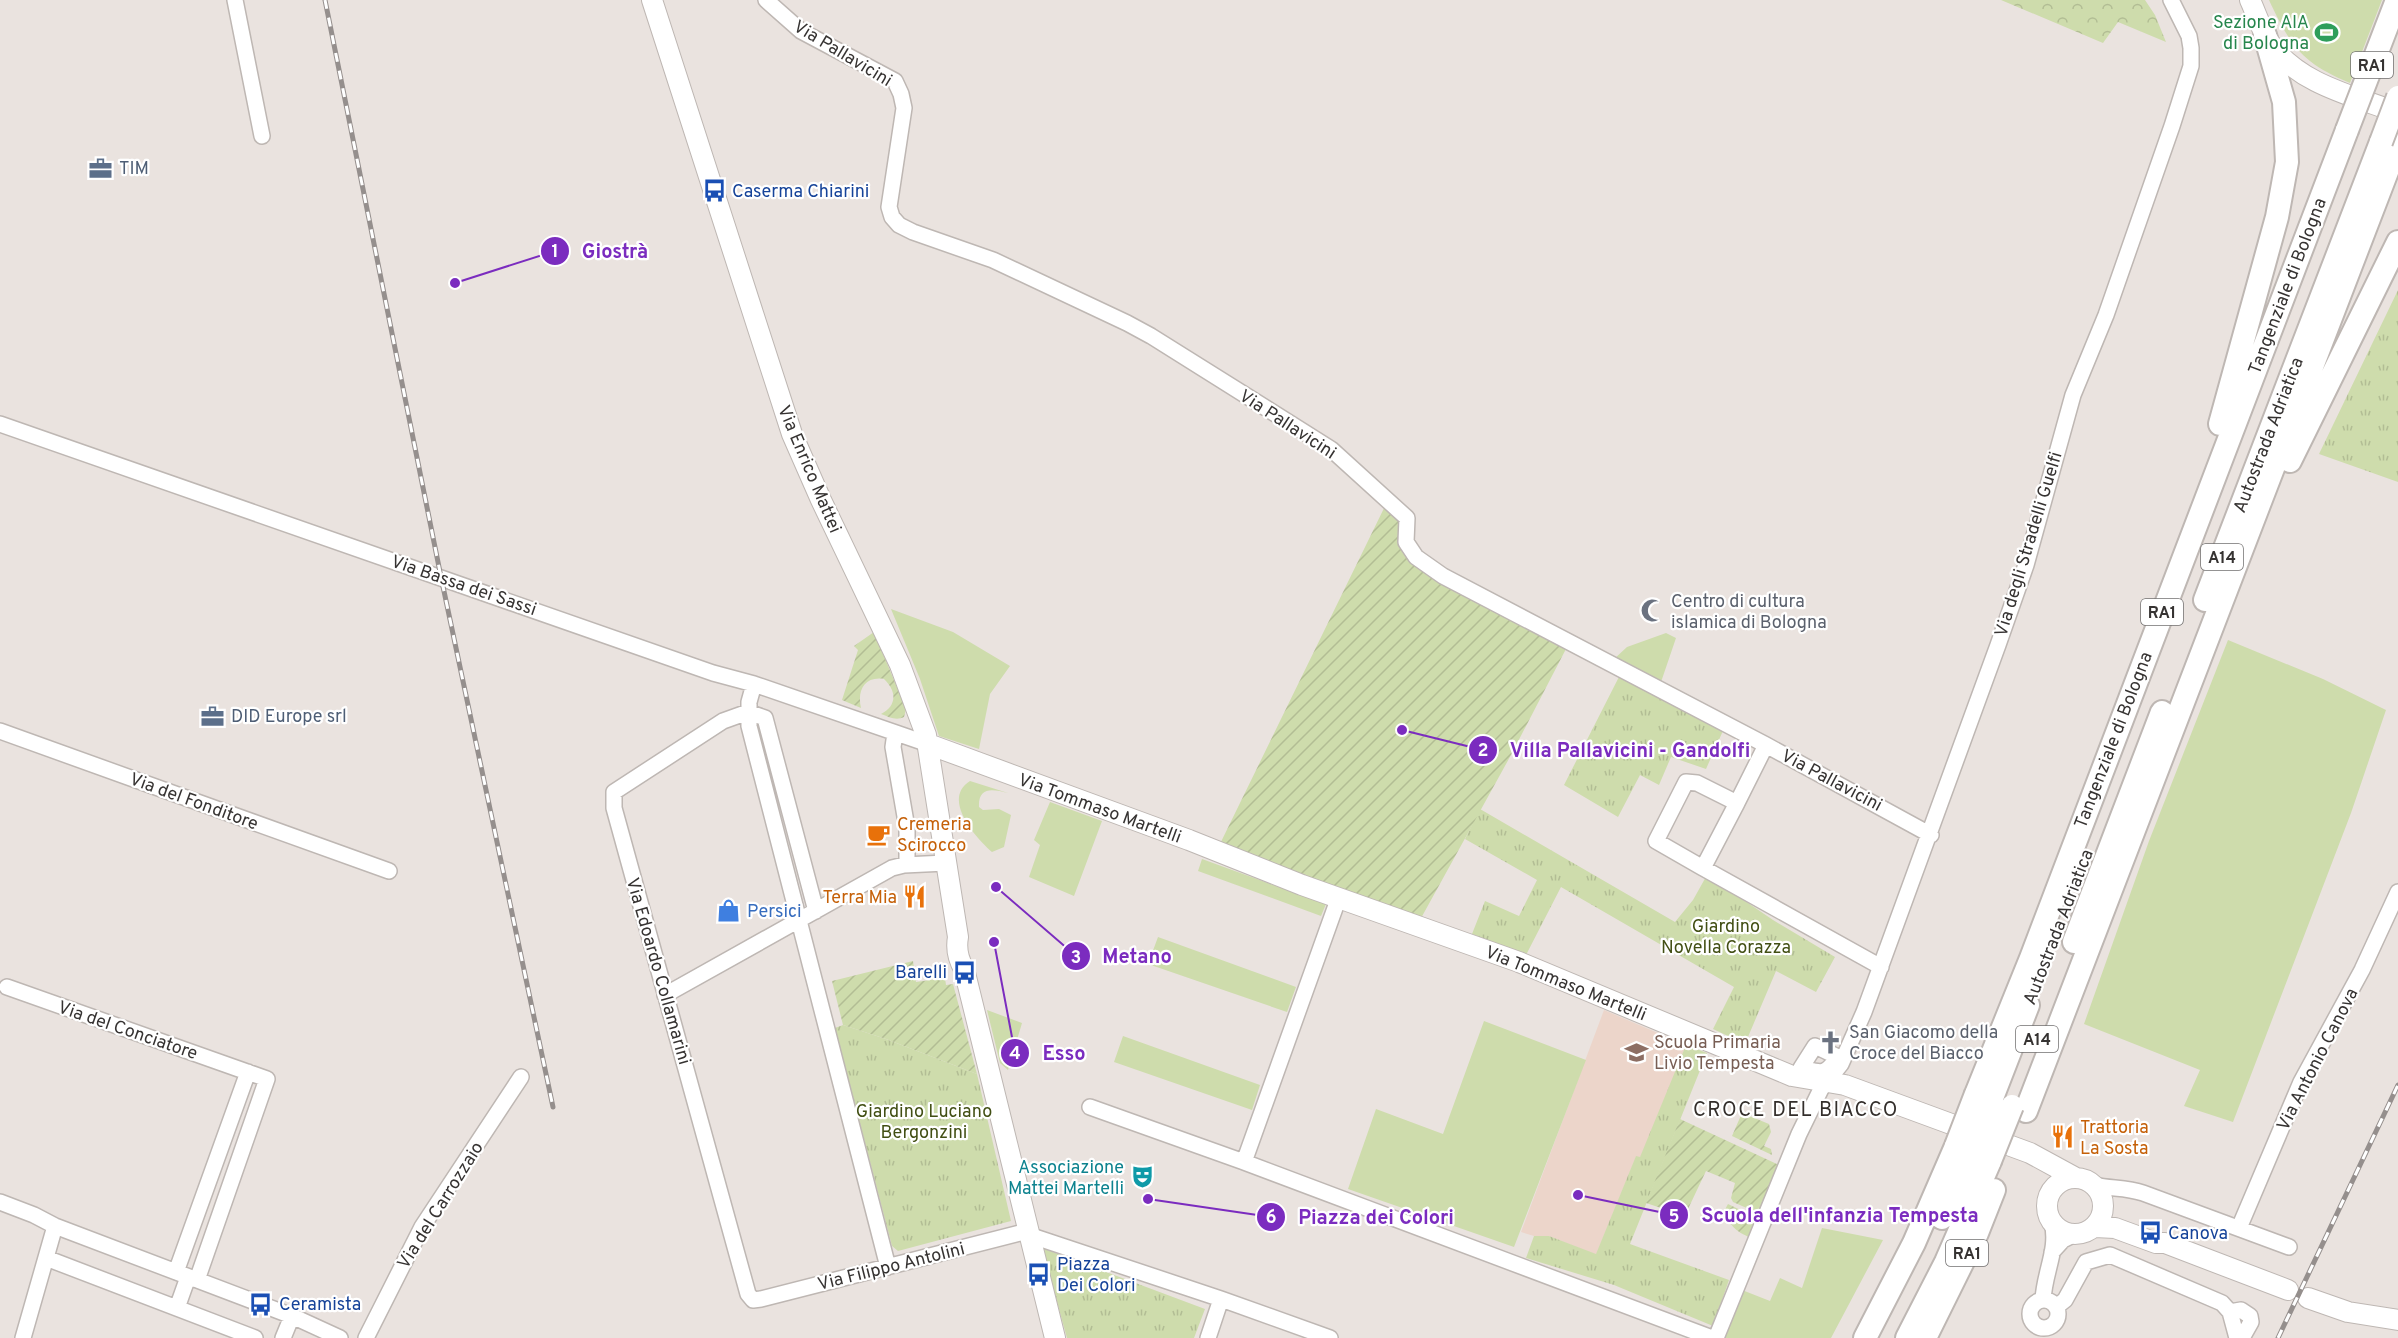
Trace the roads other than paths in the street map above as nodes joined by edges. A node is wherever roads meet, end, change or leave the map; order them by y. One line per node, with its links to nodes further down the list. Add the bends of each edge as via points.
1 (235, 0): 11 (street)
2 (652, 0): 21 (main road, Via Enrico Mattei, via 792,434 900,665)
3 (765, 0): 22 (street, Via Pallavicini, via 801,31 895,81 904,108 889,207 899,225 993,260 1151,336 1331,449 1407,518 1406,542 1416,557 1443,576)
4 (2171, 0): 24 (street, Via degli Stradelli Guelfi, via 2189,36 2191,66 2106,315 2073,395 2026,565)
5 (2250, 0): 7 (main road)
6 (2397, 0): 12 (highway, Tangenziale di Bologna / RA1, bridge)
7 (2265, 35): 10 (main road, via 2278,54 2302,74); 16 (highway, via 2287,122 2285,182 2222,416 2184,535)
8 (2398, 40): 12 (highway, Autostrada Adriatica / A14)
9 (2398, 97): 12 (highway, Autostrada Adriatica / A14, bridge)
10 (2398, 113)
11 (262, 136)
12 (2377, 140): 15 (highway, Tangenziale di Bologna / RA1); 16 (highway, Tangenziale di Bologna / RA1); 39 (highway, Autostrada Adriatica / A14)
13 (2398, 242): 15 (highway, via 2267,508)
14 (0, 424): 17 (street, Via Bassa dei Sassi)
15 (2248, 532): 39 (highway, Tangenziale di Bologna / RA1)
16 (2180, 565): 39 (highway, Tangenziale di Bologna / RA1, via 2031,957)
17 (754, 684): 18 (street); 20 (street, Via Bassa dei Sassi)
18 (748, 712): 31 (street, via 765,718); 32 (street); 35 (street, Via Edoardo Collamarini, via 706,731 614,792 614,808)
19 (0, 731): 28 (street, Via del Fonditore)
20 (895, 733): 21 (street, Via Bassa dei Sassi); 26 (street, via 893,747 907,828)
21 (928, 744): 25 (main road, Via Enrico Mattei); 30 (main road, Via Tommaso Martelli)
22 (1766, 745): 23 (street); 24 (street, Via Pallavicini)
23 (1737, 803): 27 (street); 27 (street, via 1697,783 1686,782 1656,841)
24 (1930, 835): 33 (street, Via degli Stradelli Guelfi)
25 (946, 863): 26 (street); 54 (main road, Via Enrico Mattei, via 960,962)
26 (908, 865): 31 (street, via 892,868)
27 (1704, 868): 33 (street)
28 (389, 871)
29 (2398, 892): 53 (street, Via Antonio Canova, via 2362,970 2301,1082)
30 (1339, 897): 38 (main road, Via Tommaso Martelli, via 1519,962 1792,1076); 43 (street)
31 (816, 911): 32 (street)
32 (799, 920): 35 (street); 60 (street)
33 (1881, 967): 38 (street, Via degli Stradelli Guelfi, via 1841,1064)
34 (7, 987): 36 (street, Via del Conciatore)
35 (665, 995): 65 (street, Via Edoardo Collamarini, via 746,1289)
36 (248, 1072): 45 (street); 46 (street, via 267,1079)
37 (521, 1077): 76 (street, Via del Carrozzaio, via 422,1227)
38 (1826, 1082): 42 (main road, Via Tommaso Martelli, via 1845,1085 1937,1118); 80 (street, Via degli Stradelli Guelfi, via 1791,1151)
39 (2001, 1103): 41 (highway, Tangenziale di Bologna / RA1, bridge); 41 (highway, Autostrada Adriatica / A14, bridge)
40 (1090, 1107): 43 (street)
41 (1980, 1156): 81 (highway, Tangenziale di Bologna / RA1, via 1914,1243); 82 (highway, Autostrada Adriatica / A14); 83 (highway, Autostrada Adriatica / A14, via 1946,1262); 84 (highway, Tangenziale di Bologna / RA1, via 1977,1233)
42 (2040, 1159): 44 (main road, Via Tommaso Martelli); 47 (main road, via 2048,1174)
43 (1244, 1162): 80 (street)
44 (2076, 1178): 47 (main road, via 2059,1182); 48 (main road, via 2088,1180)
45 (210, 1179): 46 (street); 61 (street)
46 (230, 1186): 61 (street)
47 (2048, 1194): 50 (main road)
48 (2100, 1197): 52 (main road, via 2102,1216); 53 (street, via 2132,1189); 56 (main road, via 2121,1221)
49 (0, 1202): 51 (street)
50 (2052, 1223): 55 (main road); 58 (street)
51 (56, 1226): 59 (street); 61 (street)
52 (2095, 1227): 55 (main road); 56 (main road, via 2115,1228)
53 (2239, 1228): 57 (street)
54 (1028, 1233): 60 (street, Via Filippo Antolini); 64 (street); 77 (main road, Via Enrico Mattei)
55 (2075, 1234): 58 (street)
56 (2165, 1243): 62 (main road)
57 (2289, 1247)
58 (2052, 1252): 66 (street, via 2044,1279)
59 (46, 1258): 67 (street); 72 (street)
60 (888, 1267): 65 (street, Via Filippo Antolini)
61 (187, 1276): 67 (street); 69 (street)
62 (2288, 1290)
63 (2308, 1298): 70 (main road, via 2348,1312)
64 (1221, 1299): 78 (street); 79 (street)
65 (753, 1300)
66 (2050, 1304): 68 (street, via 2065,1300 2086,1262 2108,1255 2217,1300); 71 (street, via 2058,1313); 71 (street, via 2034,1304 2030,1313)
67 (177, 1308): 73 (street)
68 (2230, 1312): 85 (street); 86 (street, via 2241,1310 2250,1316)
69 (292, 1316): 74 (street); 75 (street)
70 (2398, 1320)
71 (2045, 1333)
72 (23, 1338)
73 (255, 1338)
74 (283, 1338)
75 (340, 1338)
76 (366, 1338)
77 (1055, 1338)
78 (1208, 1338)
79 (1330, 1338)
80 (1714, 1338)
81 (1865, 1338)
82 (1883, 1338)
83 (1907, 1338)
84 (1925, 1338)
85 (2237, 1338)
86 (2242, 1338)

